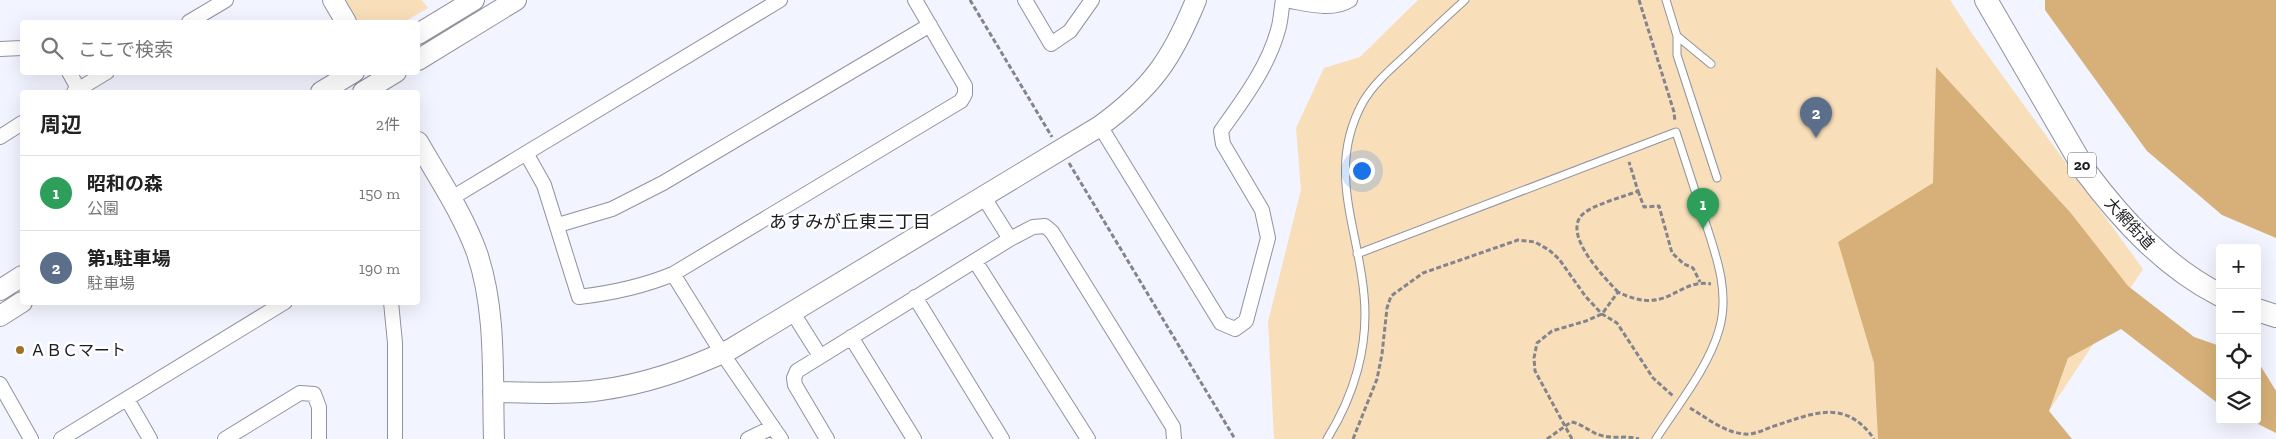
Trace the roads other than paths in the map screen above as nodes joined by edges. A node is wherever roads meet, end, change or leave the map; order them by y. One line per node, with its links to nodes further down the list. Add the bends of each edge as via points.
1 (226, 0): 15 (street)
2 (333, 0): 16 (street)
3 (474, 0): 18 (street)
4 (516, 0): 22 (street)
5 (780, 0): 36 (street)
6 (915, 0): 17 (street)
7 (1025, 0): 8 (street, via 1052,44 1070,30)
8 (1092, 0)
9 (1196, 0): 33 (street, via 1181,38 1154,78 1130,104)
10 (1284, 0): 11 (street, via 1328,6); 33 (street, via 1278,31 1265,62 1221,130 1223,144 1262,210 1268,238 1246,321 1235,329 1221,323)
11 (1350, 0)
12 (1465, 0): 42 (lane, via 1381,78 1363,102 1348,137 1344,170)
13 (1666, 0): 19 (lane)
14 (1986, 0): 47 (main road, 大網街道 / 20, via 2086,172 2104,196 2164,258)
15 (192, 20)
16 (345, 20)
17 (930, 24): 40 (street, via 663,183 612,209); 44 (street, via 965,86 961,101)
18 (420, 33)
19 (1677, 36): 23 (lane); 37 (lane, via 1677,55)
20 (20, 48): 21 (street)
21 (0, 49)
22 (420, 59)
23 (1711, 64)
24 (70, 75): 28 (street)
25 (102, 75): 29 (street)
26 (349, 75): 30 (street)
27 (387, 80): 31 (street)
28 (77, 90)
29 (79, 90)
30 (325, 90)
31 (367, 90)
32 (20, 124): 34 (street)
33 (1100, 126): 38 (street)
34 (0, 137)
35 (420, 146): 39 (street)
36 (526, 154): 39 (street); 40 (street, via 544,186)
37 (1717, 178)
38 (983, 196): 41 (street); 53 (street)
39 (450, 199): 60 (street, via 476,252 485,286 491,322)
40 (558, 225): 44 (street, via 579,297 617,293)
41 (1010, 240): 43 (street); 75 (street, via 1033,227 1045,226 1052,232 1173,427)
42 (1357, 254): 76 (lane, via 1364,294 1361,357 1353,387); 77 (lane, via 1676,132 1718,262 1723,307 1711,351)
43 (975, 261): 48 (street); 74 (street)
44 (673, 274): 57 (street)
45 (20, 277): 46 (street)
46 (0, 290)
47 (2216, 293)
48 (915, 297): 56 (street); 73 (street)
49 (20, 303): 54 (street)
50 (280, 305): 61 (street)
51 (391, 305): 68 (street, via 395,343)
52 (2261, 311): 55 (main road)
53 (793, 313): 57 (street); 58 (street)
54 (0, 316)
55 (2276, 316)
56 (851, 337): 58 (street); 72 (street)
57 (722, 354): 60 (street, via 653,380 607,389); 62 (street)
58 (820, 356): 71 (street, via 797,371 794,378 795,385)
59 (0, 384): 63 (street)
60 (493, 392): 69 (street)
61 (127, 399): 64 (street); 65 (street)
62 (777, 433): 70 (street)
63 (32, 439)
64 (61, 439)
65 (150, 439)
66 (225, 439): 67 (street, via 300,393 314,394 319,407)
67 (319, 439)
68 (395, 439)
69 (494, 439)
70 (748, 439)
71 (828, 439)
72 (914, 439)
73 (1002, 439)
74 (1088, 439)
75 (1174, 439)
76 (1326, 439)
77 (1656, 439)

